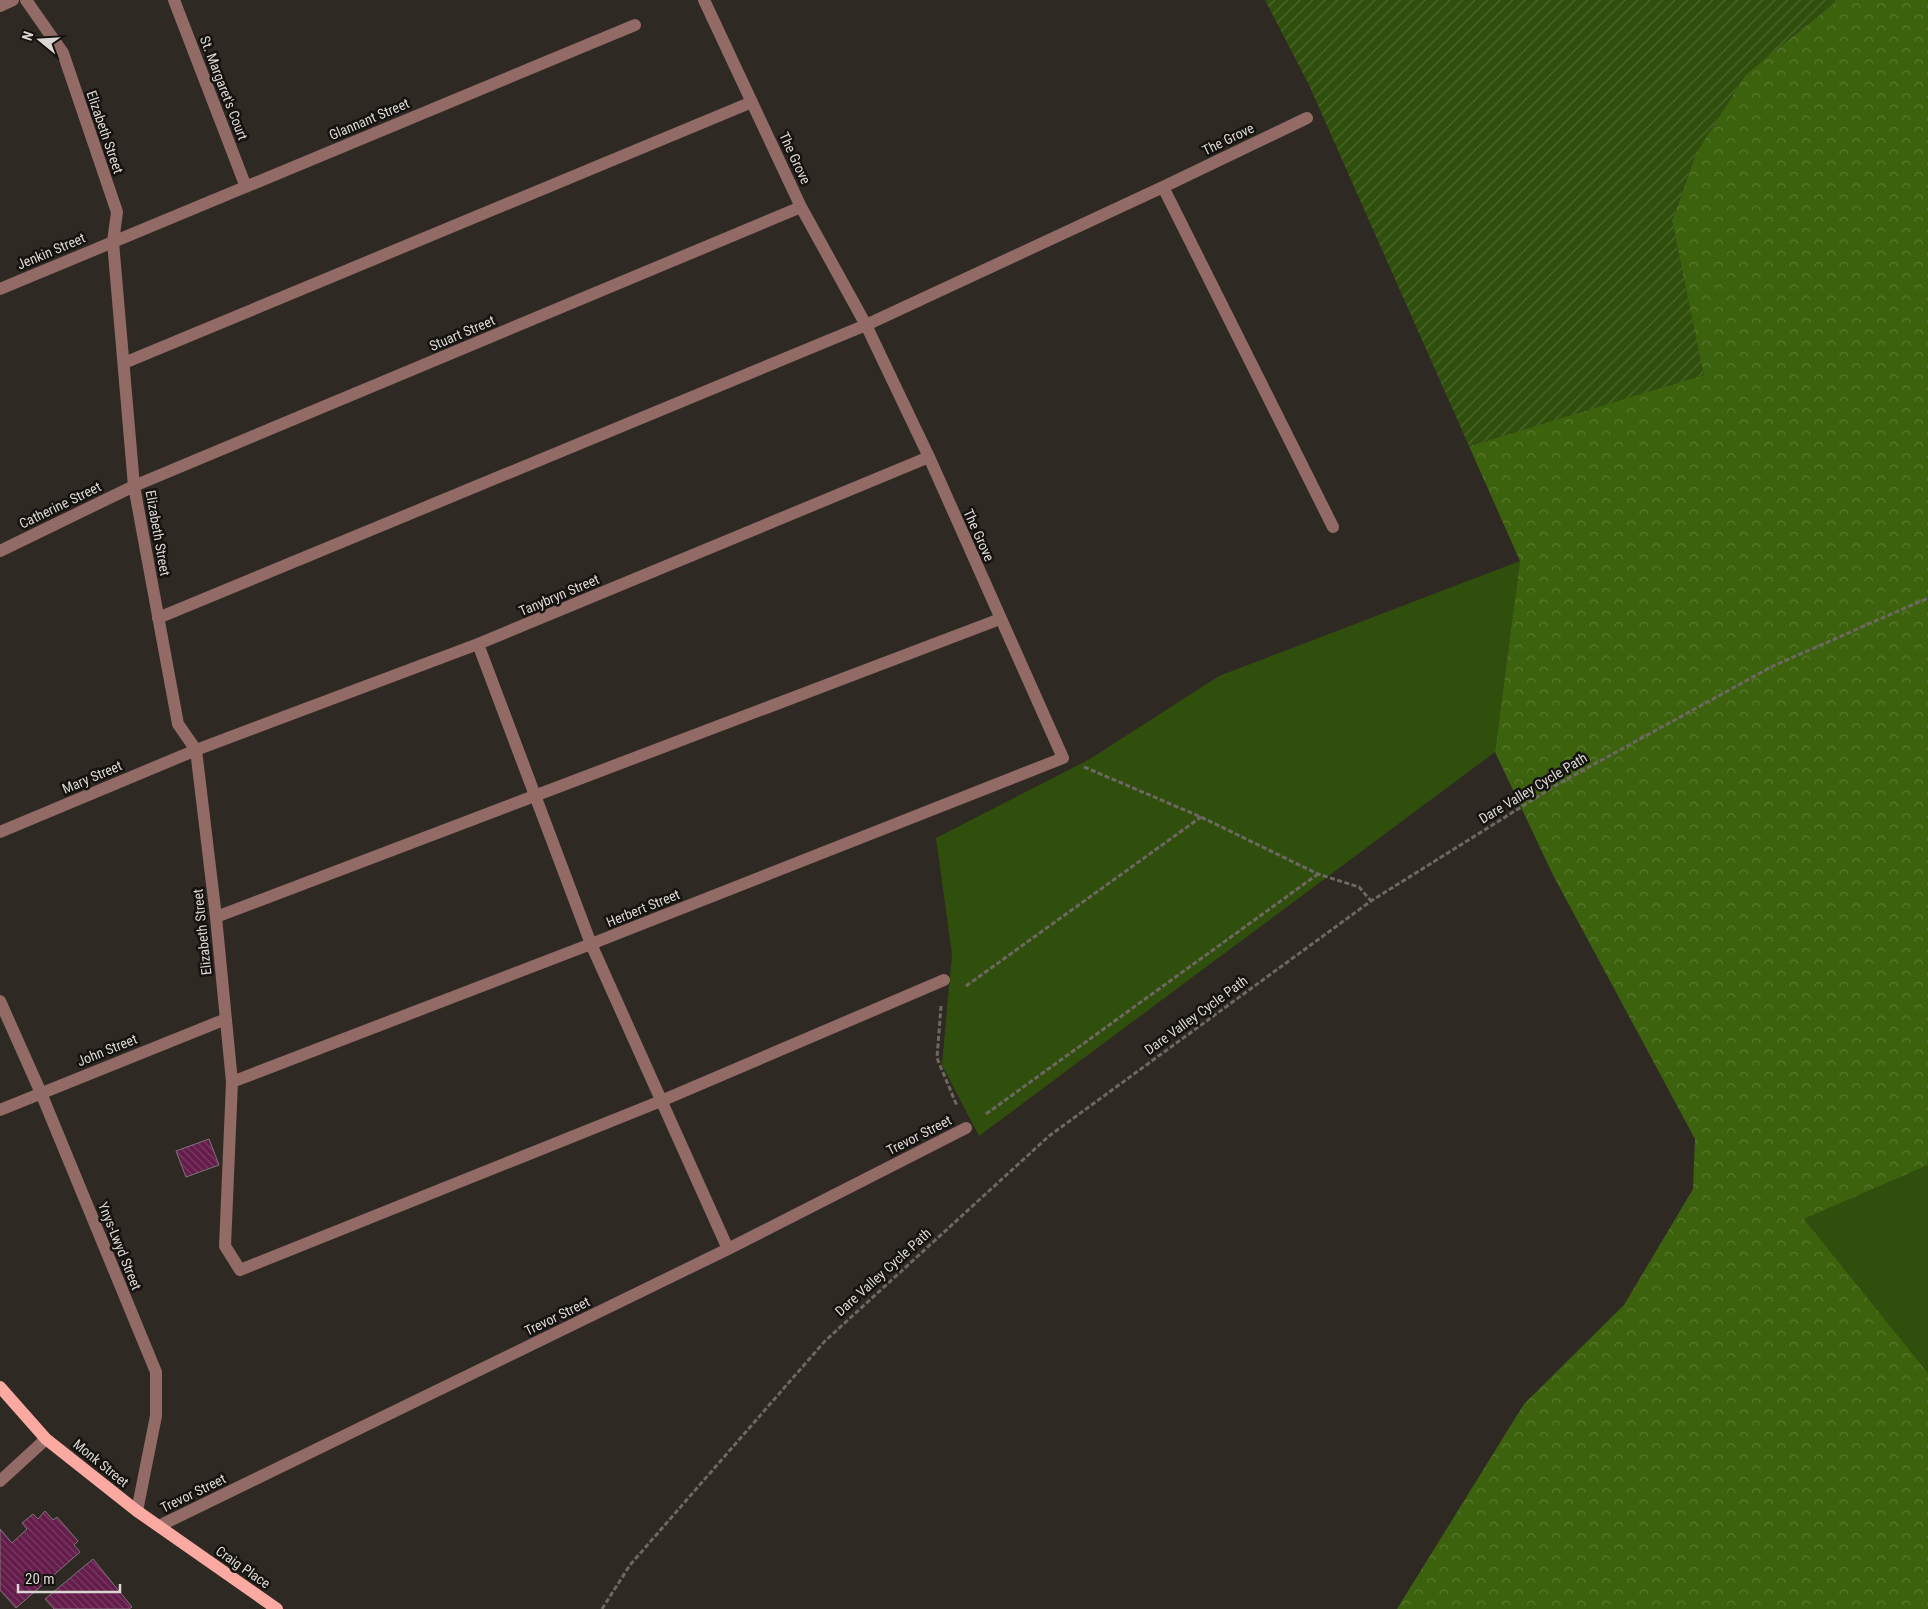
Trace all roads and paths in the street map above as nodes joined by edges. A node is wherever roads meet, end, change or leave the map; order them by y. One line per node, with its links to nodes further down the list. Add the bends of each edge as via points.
1 (13, 0): 5 (street)
2 (26, 0): 12 (street, Elizabeth Street, via 63,53 117,212)
3 (174, 0): 9 (street, St. Margaret's Court)
4 (704, 0): 7 (street, The Grove)
5 (0, 6)
6 (635, 25): 9 (street, Glannant Street)
7 (752, 102): 11 (street, The Grove); 15 (street)
8 (1307, 118): 10 (street, The Grove)
9 (246, 186): 12 (street, Glannant Street)
10 (1163, 187): 14 (street, The Grove); 18 (street)
11 (801, 208): 14 (street, The Grove); 17 (street, Stuart Street)
12 (113, 242): 13 (street, Jenkin Street); 15 (street, Elizabeth Street)
13 (0, 289)
14 (866, 325): 16 (street, The Grove); 21 (street)
15 (124, 363): 17 (street, Elizabeth Street)
16 (929, 457): 22 (street, The Grove); 23 (street, Tanybryn Street)
17 (134, 486): 19 (street, Catherine Street); 21 (street, Elizabeth Street)
18 (1333, 527)
19 (0, 551)
20 (1928, 598): 30 (path, Dare Valley Cycle Path, via 1773,666 1558,784)
21 (158, 618): 24 (street, Elizabeth Street, via 178,724)
22 (1000, 618): 25 (street, The Grove); 26 (street)
23 (478, 644): 24 (street, Tanybryn Street); 26 (street)
24 (196, 750): 28 (street, Mary Street); 31 (street, Elizabeth Street)
25 (1063, 758): 27 (path); 32 (street, Herbert Street)
26 (535, 795): 31 (street); 32 (street)
27 (1201, 817): 29 (path); 34 (path, via 960,990)
28 (0, 832)
29 (1318, 874): 30 (path, via 1359,887); 41 (path)
30 (1372, 901): 50 (path, Dare Valley Cycle Path, via 1049,1136 825,1341 630,1566)
31 (216, 917): 36 (street, Elizabeth Street)
32 (591, 944): 37 (street, Herbert Street); 39 (street)
33 (944, 980): 34 (path); 39 (street)
34 (942, 999): 41 (path, via 937,1058)
35 (0, 1001): 38 (street, Ynys-Lwyd Street)
36 (226, 1019): 37 (street, Elizabeth Street); 38 (street, John Street)
37 (232, 1082): 39 (street, Elizabeth Street, via 225,1246 240,1270)
38 (41, 1093): 40 (street, John Street); 46 (street, Ynys-Lwyd Street, via 156,1372 156,1416)
39 (661, 1101): 42 (street)
40 (0, 1110)
41 (966, 1128): 42 (street, Trevor Street)
42 (728, 1249): 47 (street, Trevor Street)
43 (0, 1387): 44 (main road, Monk Street)
44 (46, 1439): 45 (street); 46 (main road, Monk Street)
45 (0, 1480)
46 (137, 1511): 47 (main road, Monk Street)
47 (159, 1526): 48 (main road, Monk Street)
48 (193, 1550): 49 (main road, Craig Place)
49 (277, 1609)
50 (602, 1609)

